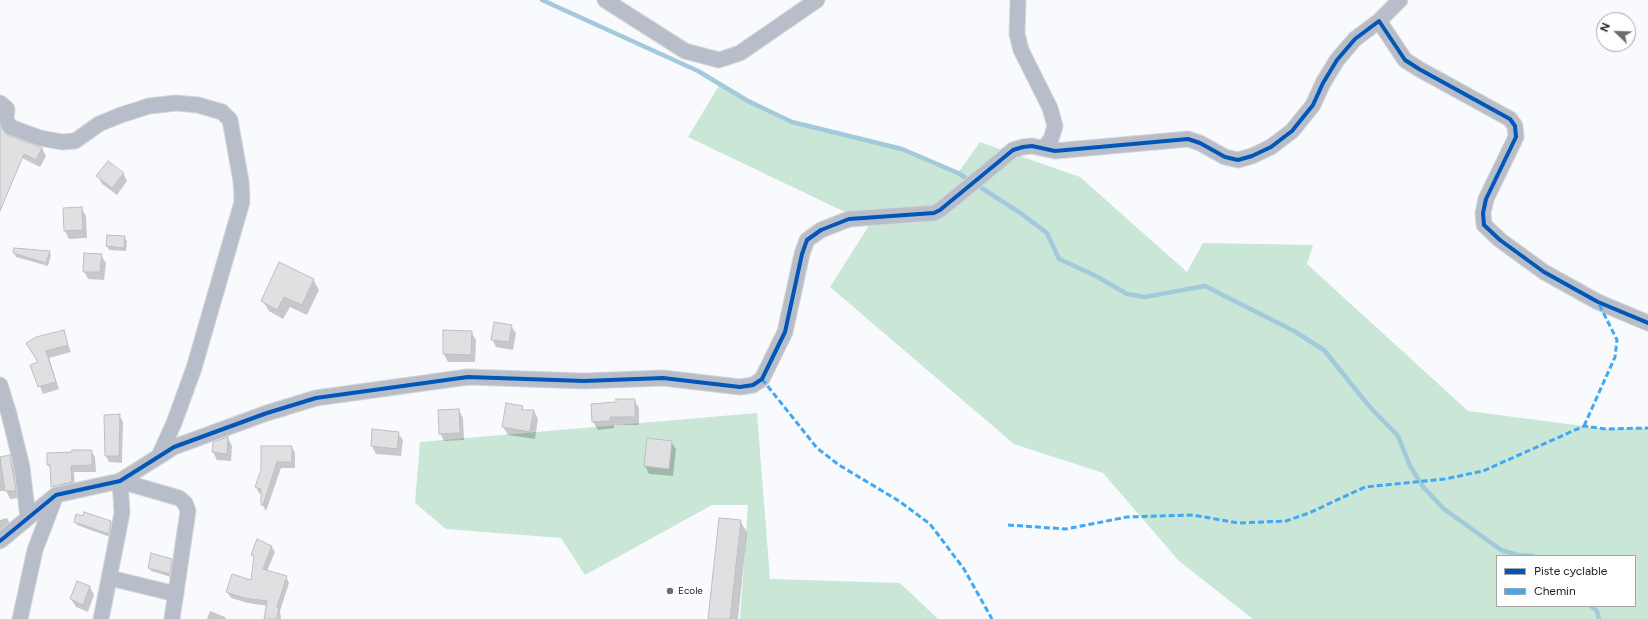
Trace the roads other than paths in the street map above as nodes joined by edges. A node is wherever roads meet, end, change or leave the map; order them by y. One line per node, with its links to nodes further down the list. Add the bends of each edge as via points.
1 (605, 0): 2 (street, via 685,51 719,60 740,53)
2 (817, 0)
3 (1018, 0): 7 (street, via 1017,34 1021,50 1050,108 1055,126 1051,140)
4 (1400, 0): 5 (street)
5 (1379, 21): 7 (street, via 1355,39 1336,60 1313,105 1292,131 1271,148 1252,156 1238,160 1225,157 1188,139 1055,151); 8 (street, via 1405,60 1510,119 1515,126 1516,137 1486,199 1484,225 1544,272 1598,302)
6 (0, 102): 10 (street, via 7,109 6,119 10,127 40,138 62,142 75,141 99,124 149,106 176,103 198,105 222,112 230,120 241,181 242,202 194,368)
7 (1044, 148): 10 (street, via 1023,147 1013,150 934,213 849,219 821,230 807,240 785,332 762,379 753,386 740,387 663,378 584,381 468,377 316,398 230,426 174,447)
8 (1648, 323)
9 (0, 385): 13 (street, via 22,467)
10 (159, 456): 11 (street)
11 (120, 481): 12 (street); 15 (street, via 122,513); 16 (street, via 179,498 185,503 188,511)
12 (56, 495): 13 (street); 17 (street, via 35,550)
13 (28, 518): 14 (street)
14 (0, 541)
15 (110, 578): 16 (street); 18 (street)
16 (176, 594): 19 (street)
17 (20, 619)
18 (101, 619)
19 (172, 619)

